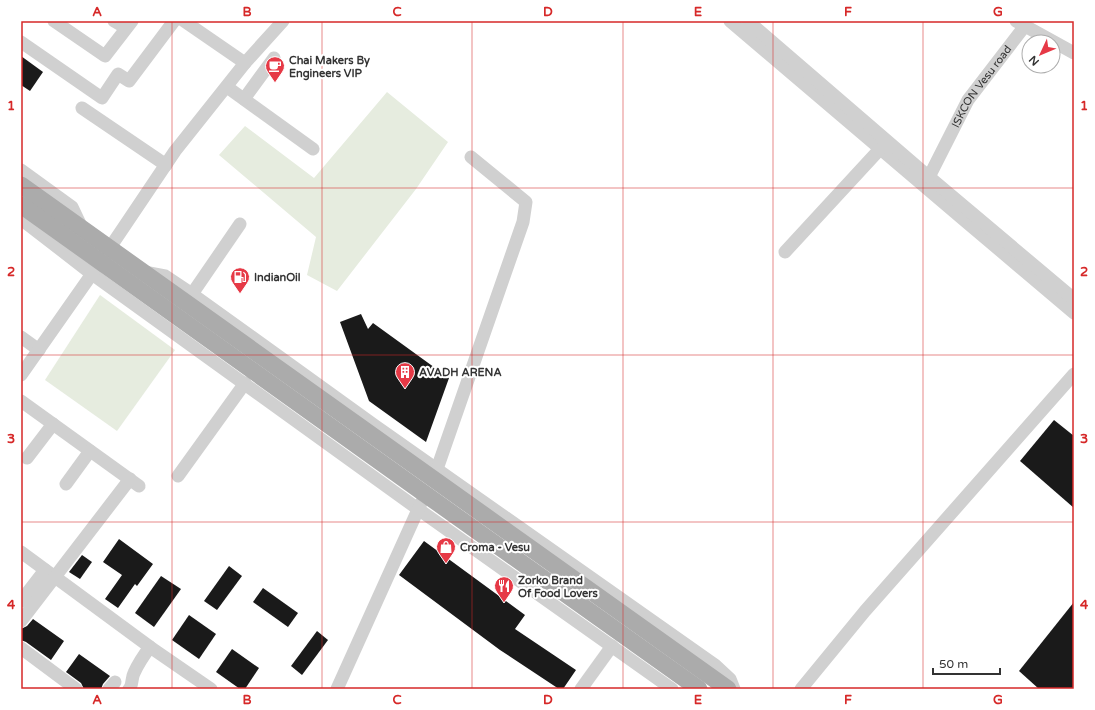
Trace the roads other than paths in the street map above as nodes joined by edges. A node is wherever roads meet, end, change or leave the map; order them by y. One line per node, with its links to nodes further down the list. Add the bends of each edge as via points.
1 (54, 21): 9 (street, via 105,56)
2 (114, 21): 9 (street)
3 (174, 21): 10 (street, via 129,81 118,74 102,98)
4 (184, 21): 13 (street)
5 (282, 21): 13 (street)
6 (730, 21): 18 (street)
7 (748, 21): 22 (street)
8 (1020, 24): 11 (street, ISKCON Vesu road); 22 (street, ISKCON Vesu road, via 968,100)
9 (129, 25)
10 (21, 42)
11 (1074, 53)
12 (274, 58): 15 (street)
13 (246, 63): 14 (street)
14 (227, 87): 15 (street); 20 (street)
15 (244, 99): 17 (street)
16 (82, 108): 20 (street)
17 (313, 149)
18 (880, 149): 28 (street); 33 (street)
19 (471, 157): 43 (street, via 526,202 523,222)
20 (166, 165): 29 (street)
21 (21, 170): 27 (street, via 72,207)
22 (929, 177): 32 (street)
23 (21, 185): 27 (main road)
24 (21, 205): 29 (main road)
25 (21, 219): 29 (street)
26 (240, 224): 31 (street)
27 (83, 229): 29 (main road)
28 (785, 252)
29 (101, 261): 30 (main road); 35 (street); 38 (street); 46 (main road)
30 (142, 271): 31 (street, via 165,276); 43 (main road)
31 (192, 294): 43 (street)
32 (1074, 299)
33 (1074, 313)
34 (21, 337): 35 (street)
35 (39, 350): 37 (street)
36 (1074, 374): 63 (street, via 865,611)
37 (21, 375)
38 (245, 384): 44 (street); 46 (street)
39 (21, 400): 40 (street)
40 (53, 424): 41 (street); 42 (street)
41 (90, 451): 45 (street); 48 (street, via 134,483)
42 (27, 458)
43 (435, 474): 46 (street); 61 (main road); 62 (street, via 715,665 730,679)
44 (178, 476)
45 (66, 484)
46 (421, 502): 51 (street); 57 (street); 60 (main road)
47 (21, 552): 48 (street)
48 (50, 573): 49 (street); 52 (street)
49 (25, 603): 50 (street)
50 (21, 621)
51 (612, 646): 58 (street); 59 (street)
52 (150, 647): 55 (street, via 135,671); 56 (street)
53 (21, 648): 54 (street)
54 (76, 689)
55 (129, 689)
56 (211, 689)
57 (337, 689)
58 (581, 689)
59 (672, 689)
60 (699, 689)
61 (728, 689)
62 (734, 689)
63 (801, 689)

